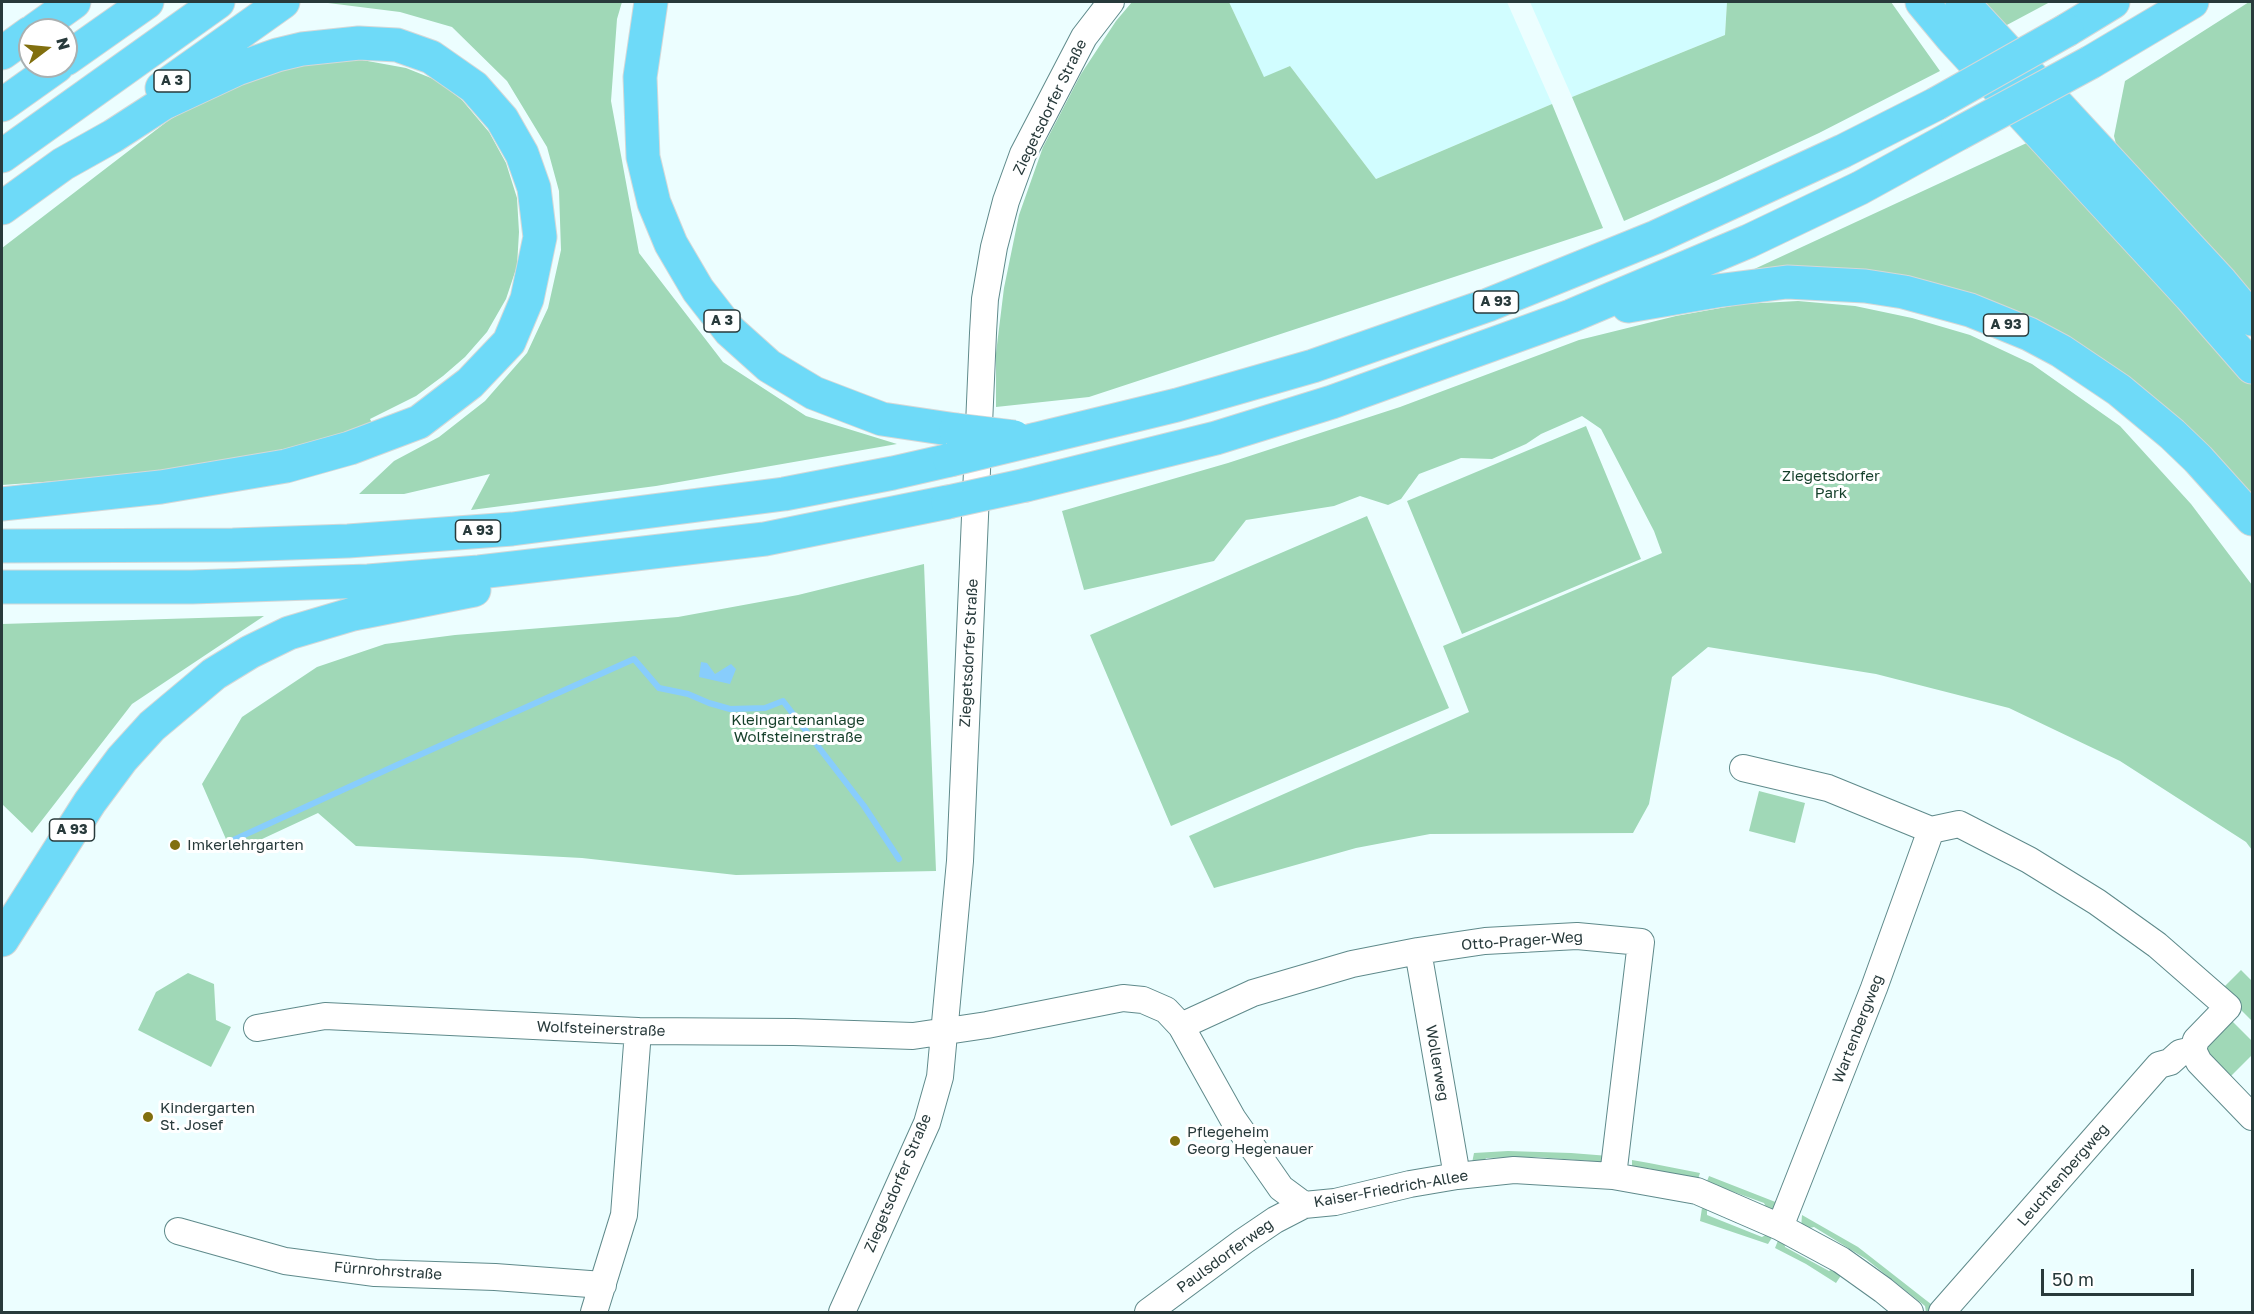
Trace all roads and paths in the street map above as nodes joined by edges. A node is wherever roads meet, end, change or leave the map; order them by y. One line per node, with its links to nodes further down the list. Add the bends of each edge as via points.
1 (74, 2): 11 (highway)
2 (147, 2): 13 (highway)
3 (218, 2): 17 (highway, A 3)
4 (283, 2): 18 (highway, A 3, via 99,131)
5 (651, 2): 24 (highway, A 3, via 640,77 643,157 654,203 671,244 698,290 730,331 769,366 814,393)
6 (1111, 2): 37 (street, Ziegetsdorfer Straße, via 1084,37 1023,154 997,236 986,298 960,861)
7 (1922, 2): 22 (highway)
8 (1962, 2): 21 (highway)
9 (2192, 2): 20 (highway, A 93, bridge, via 1860,188 1749,241)
10 (2105, 4): 23 (highway, A 93, bridge, via 2067,30 1936,104 1843,152 1656,237 1488,305 1313,366)
11 (51, 18)
12 (18, 42): 14 (highway)
13 (78, 51)
14 (2, 53)
15 (40, 78): 16 (highway)
16 (2, 105)
17 (2, 156)
18 (63, 164): 19 (highway); 25 (highway, via 164,103 267,58 333,45 397,45 431,57 474,87 502,119 522,154 534,188 540,237 527,299 509,342 470,382 419,422 350,448 286,465 161,487)
19 (2, 208)
20 (1571, 316): 26 (highway, A 93, via 1787,282 1865,286 1939,300 2029,334 2090,368 2172,434); 28 (highway, A 93, bridge, via 1332,402 1216,438 1026,485 765,539)
21 (2253, 319)
22 (2253, 367)
23 (1033, 440): 24 (highway, A 3, bridge)
24 (953, 445): 27 (highway, A 93, via 893,473 784,494 512,529 348,541)
25 (2, 504)
26 (2253, 519)
27 (2, 546)
28 (535, 567): 29 (highway, A 93, via 356,582 192,587); 32 (highway, A 93, via 476,590 354,614 290,633 214,674 152,726 122,759)
29 (2, 586)
30 (1743, 768): 31 (street, via 1828,788)
31 (1931, 830): 38 (street, via 1959,824 2029,861 2097,902 2203,983 2228,1006 2196,1040); 43 (street, Wartenbergweg)
32 (2, 940)
33 (1418, 951): 34 (street, Otto-Prager-Weg, via 1352,964 1252,993); 40 (street, Wollerweg); 41 (street, Otto-Prager-Weg, via 1485,941 1577,936 1641,942)
34 (1181, 1026): 37 (street, Kaiser-Friedrich-Allee, via 1166,1010 1143,1000 1123,998); 42 (street, Kaiser-Friedrich-Allee, via 1233,1119 1281,1188)
35 (258, 1028): 36 (street, Wolfsteinerstraße, via 325,1016)
36 (638, 1031): 37 (street, Wolfsteinerstraße, via 913,1036); 45 (street, via 624,1215)
37 (945, 1031): 47 (street, Ziegetsdorfer Straße, via 940,1077 927,1123)
38 (2193, 1050): 39 (street, via 2199,1062); 50 (street, Leuchtenbergweg, via 2159,1065)
39 (2253, 1117)
40 (1456, 1176): 41 (street, Kaiser-Friedrich-Allee, via 1514,1170); 42 (street, Kaiser-Friedrich-Allee)
41 (1613, 1176): 43 (street, Kaiser-Friedrich-Allee, via 1697,1191)
42 (1304, 1205): 48 (street, Paulsdorferweg, via 1244,1241)
43 (1780, 1227): 49 (street, Kaiser-Friedrich-Allee, via 1841,1260)
44 (178, 1231): 45 (street, Fürnrohrstraße, via 285,1261 364,1272)
45 (603, 1286): 46 (street)
46 (594, 1312)
47 (842, 1312)
48 (1148, 1312)
49 (1910, 1312)
50 (1942, 1312)

